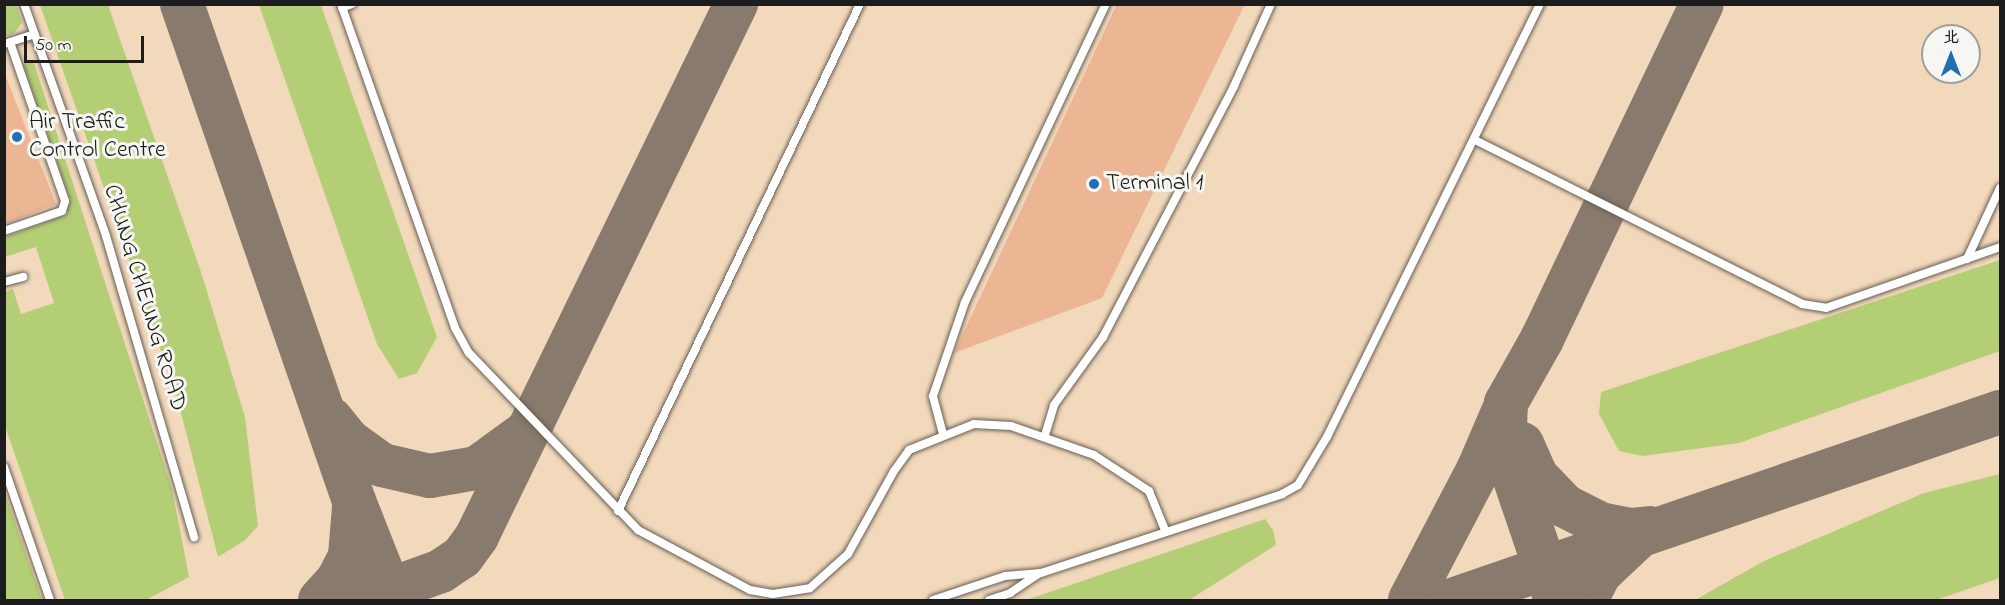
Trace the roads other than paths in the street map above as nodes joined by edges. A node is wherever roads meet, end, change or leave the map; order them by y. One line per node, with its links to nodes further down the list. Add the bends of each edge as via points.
1 (24, 4): 8 (lane, CHUNG CHEUNG ROAD)
2 (352, 4): 7 (lane)
3 (860, 4): 20 (lane)
4 (1106, 4): 17 (lane, via 966,302 933,396)
5 (1271, 4): 18 (lane, via 1234,86 1103,337 1054,405)
6 (1540, 4): 10 (lane)
7 (342, 6): 20 (lane, via 455,328 469,353)
8 (34, 34): 9 (lane); 22 (lane, CHUNG CHEUNG ROAD, via 106,236)
9 (7, 43): 12 (lane, via 65,201 62,211)
10 (1475, 140): 14 (lane, via 1802,304 1826,308); 21 (lane, via 1310,470 1298,485 1282,494)
11 (2001, 188): 14 (lane)
12 (4, 231)
13 (2001, 247): 14 (lane)
14 (1967, 259)
15 (22, 277): 16 (lane)
16 (4, 282)
17 (943, 434): 18 (lane, via 974,424 993,424); 20 (lane, via 909,450 861,535 835,568 821,582 793,593 750,591 638,530)
18 (1045, 435): 21 (lane, via 1094,455 1149,491)
19 (4, 467): 24 (lane)
20 (618, 511)
21 (1165, 530): 23 (lane)
22 (194, 537)
23 (1041, 573): 25 (lane, via 1005,576); 26 (lane, via 1010,593)
24 (50, 600)
25 (933, 600)
26 (989, 600)

